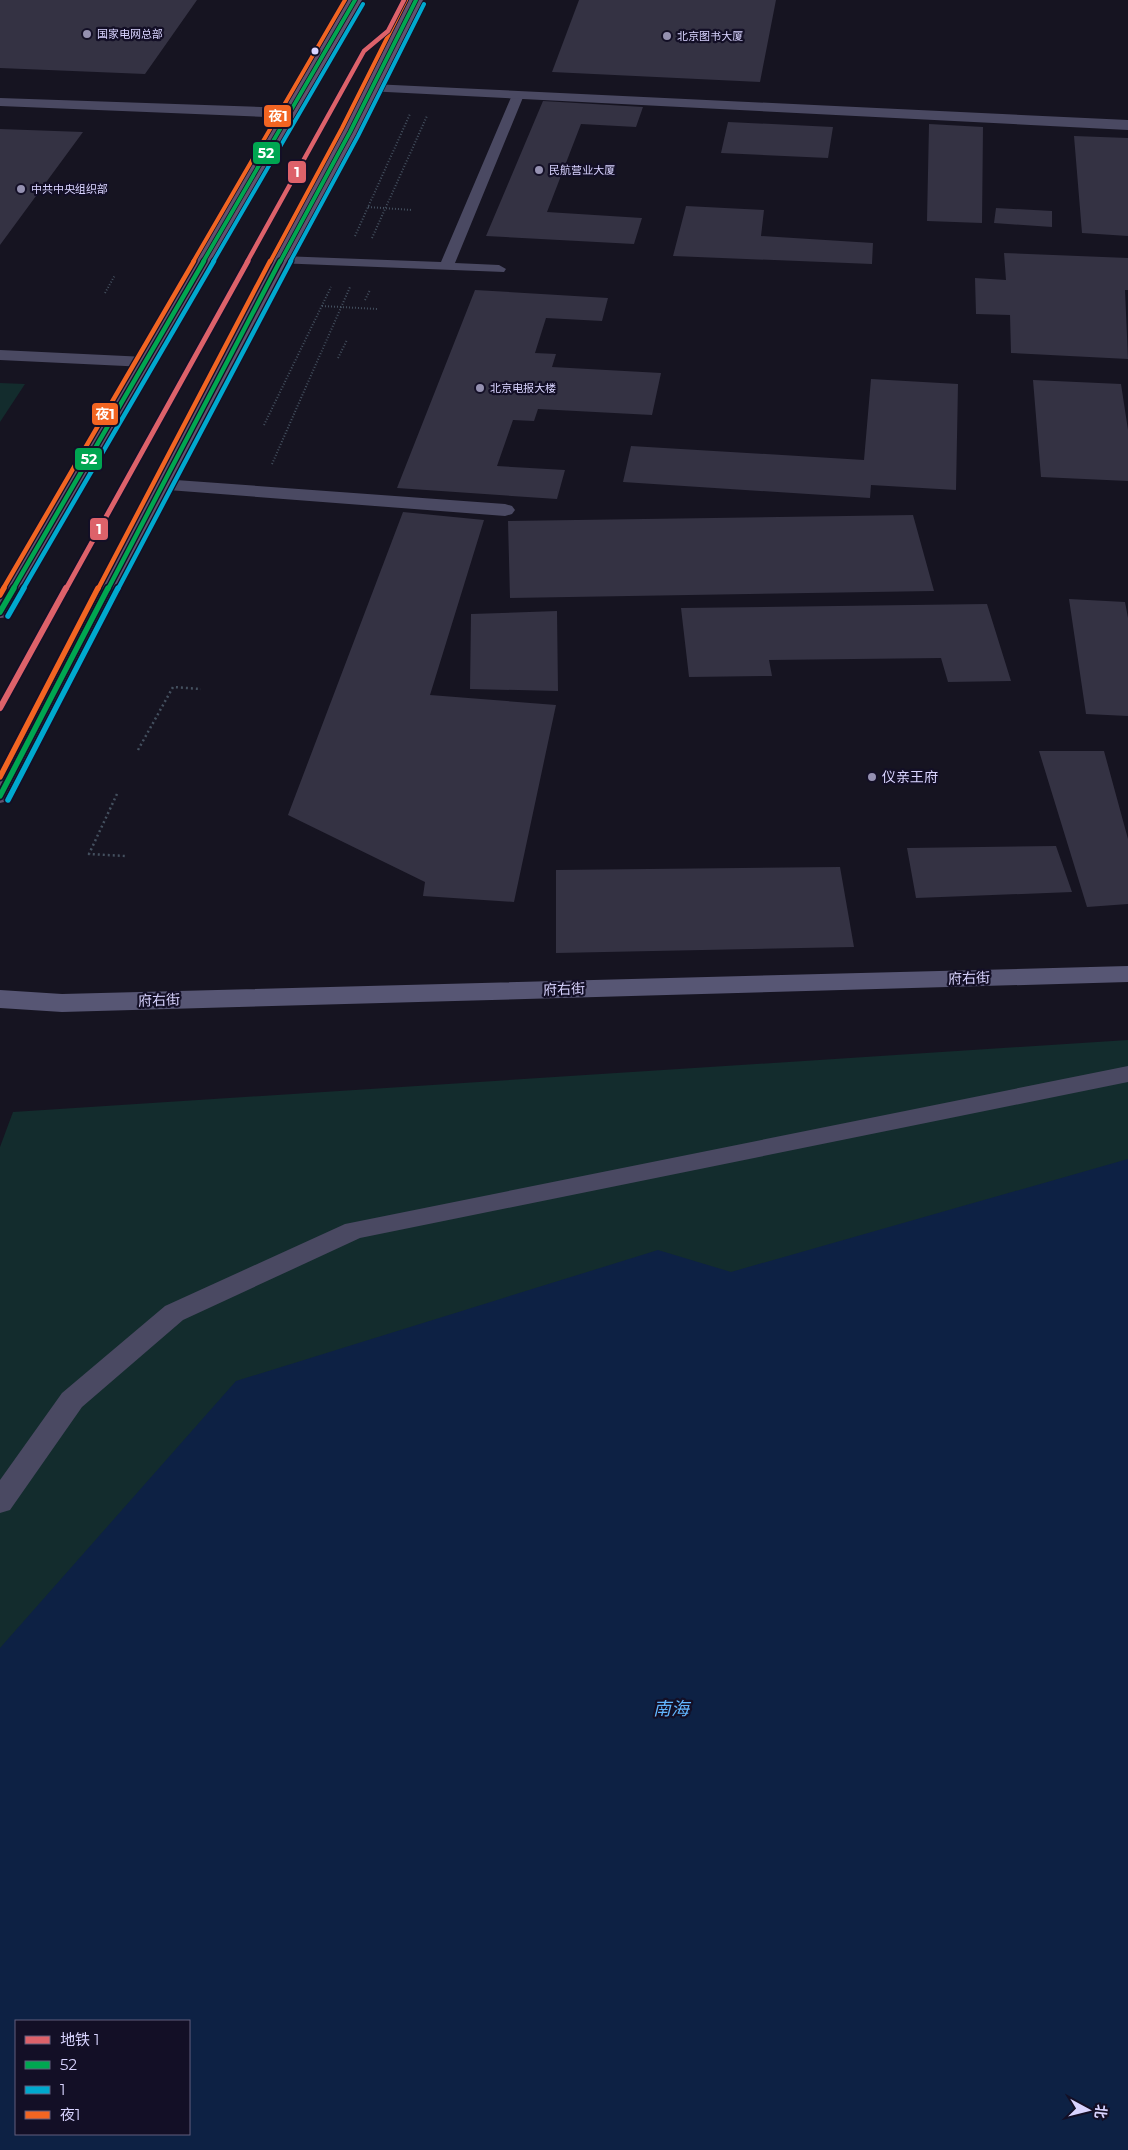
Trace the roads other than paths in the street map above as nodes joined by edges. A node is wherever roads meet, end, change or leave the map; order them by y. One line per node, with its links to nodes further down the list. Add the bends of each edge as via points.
1 (355, 0): 6 (highway)
2 (416, 0): 3 (highway)
3 (372, 88): 4 (street); 8 (highway)
4 (518, 94): 7 (street); 9 (lane)
5 (0, 102): 6 (street)
6 (290, 112): 12 (highway)
7 (1128, 125)
8 (281, 260): 9 (lane); 13 (highway)
9 (446, 267): 10 (lane)
10 (499, 269)
11 (0, 355): 12 (street)
12 (146, 362): 15 (highway)
13 (162, 485): 14 (street); 16 (highway)
14 (505, 510)
15 (0, 612)
16 (0, 796)
17 (1128, 974): 18 (main road, 府右街, via 62,1003)
18 (0, 999)
19 (1128, 1074): 20 (lane, via 354,1230 174,1313 72,1400)
20 (0, 1502)

